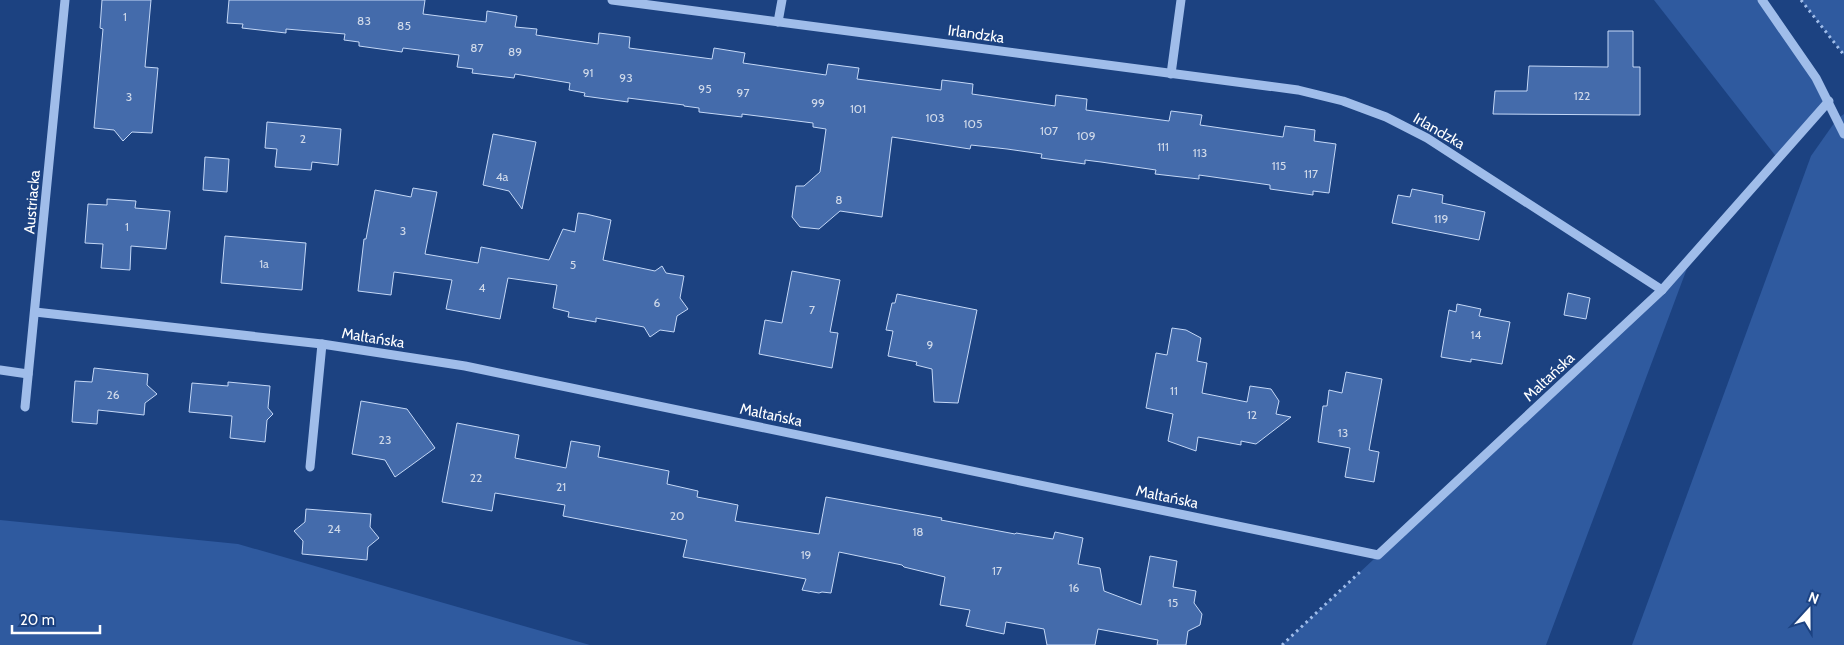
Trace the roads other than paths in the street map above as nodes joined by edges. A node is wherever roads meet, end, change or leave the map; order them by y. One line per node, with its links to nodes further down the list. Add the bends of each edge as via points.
1 (65, 0): 12 (street, Austriacka)
2 (612, 0): 6 (street, Irlandzka)
3 (782, 0): 6 (street)
4 (1181, 0): 7 (street)
5 (1762, 0): 8 (street)
6 (778, 22): 7 (street, Irlandzka)
7 (1171, 74): 11 (street, Irlandzka, via 1298,90 1343,101 1386,117 1469,164)
8 (1829, 101): 9 (street); 11 (street, Maltańska)
9 (1840, 116): 10 (street)
10 (1844, 134)
11 (1662, 290): 13 (street, Maltańska, via 1378,555 474,368)
12 (35, 312): 13 (street, Maltańska); 15 (street, Austriacka)
13 (322, 344): 17 (street, Maltańska)
14 (0, 370): 15 (street)
15 (28, 374): 16 (street, Austriacka)
16 (25, 407)
17 (310, 467)

